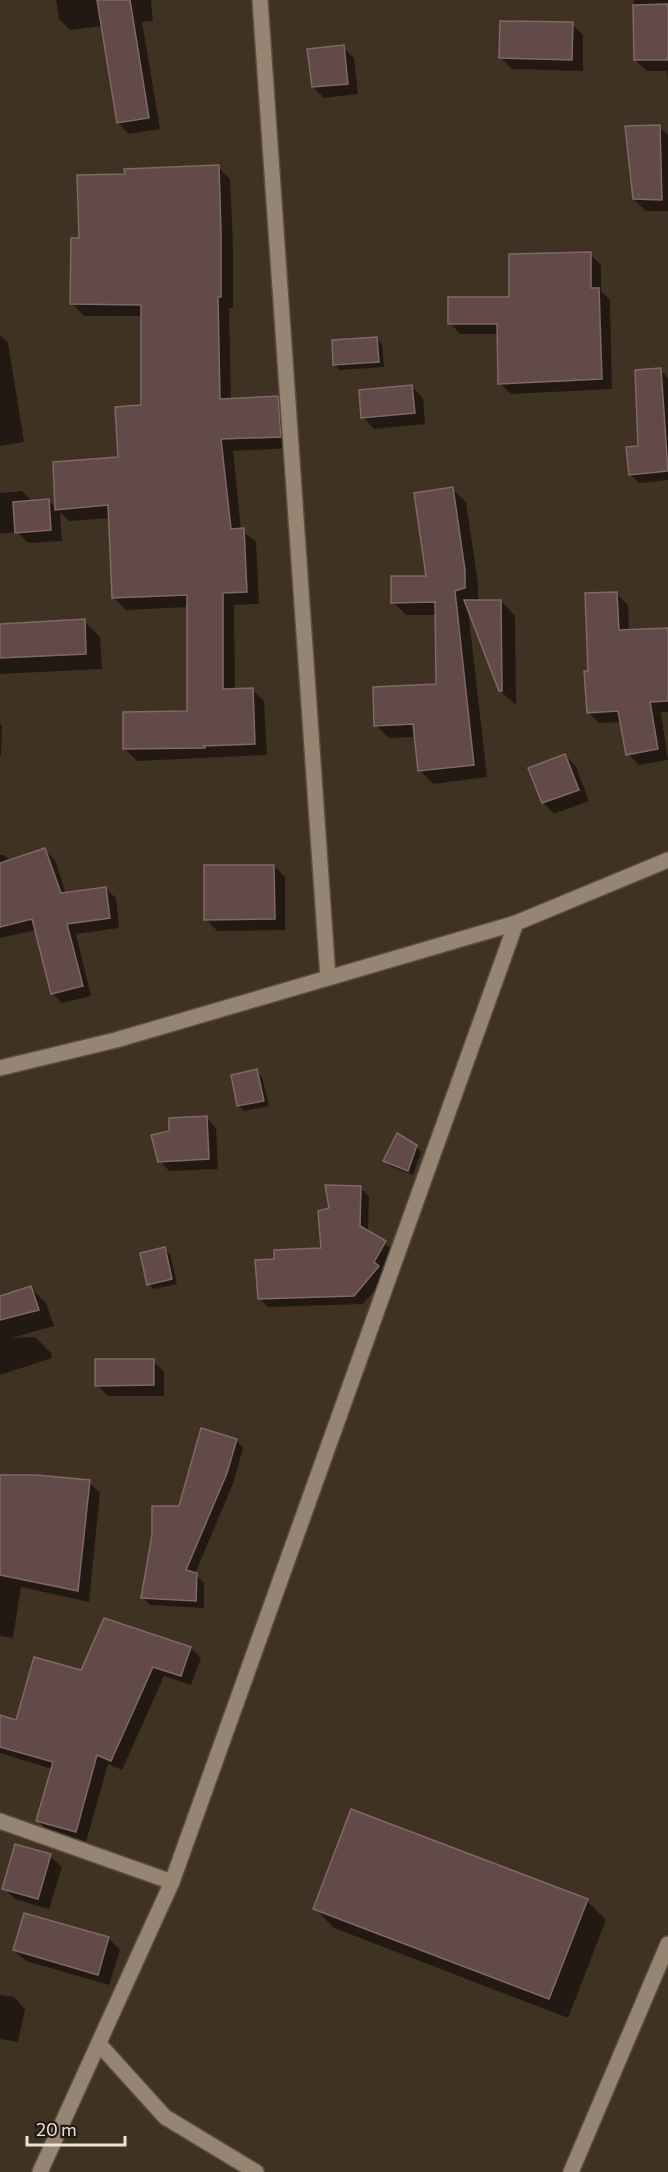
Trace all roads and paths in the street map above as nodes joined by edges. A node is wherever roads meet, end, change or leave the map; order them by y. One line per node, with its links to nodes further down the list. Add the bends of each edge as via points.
1 (260, 0): 4 (street)
2 (668, 860): 3 (street)
3 (516, 923): 4 (street); 7 (street)
4 (328, 978): 5 (street, via 116,1040)
5 (0, 1068)
6 (0, 1821): 7 (street)
7 (172, 1882): 9 (street)
8 (668, 1944): 12 (street)
9 (99, 2044): 10 (street); 11 (street, via 165,2117)
10 (40, 2172)
11 (256, 2172)
12 (571, 2172)

